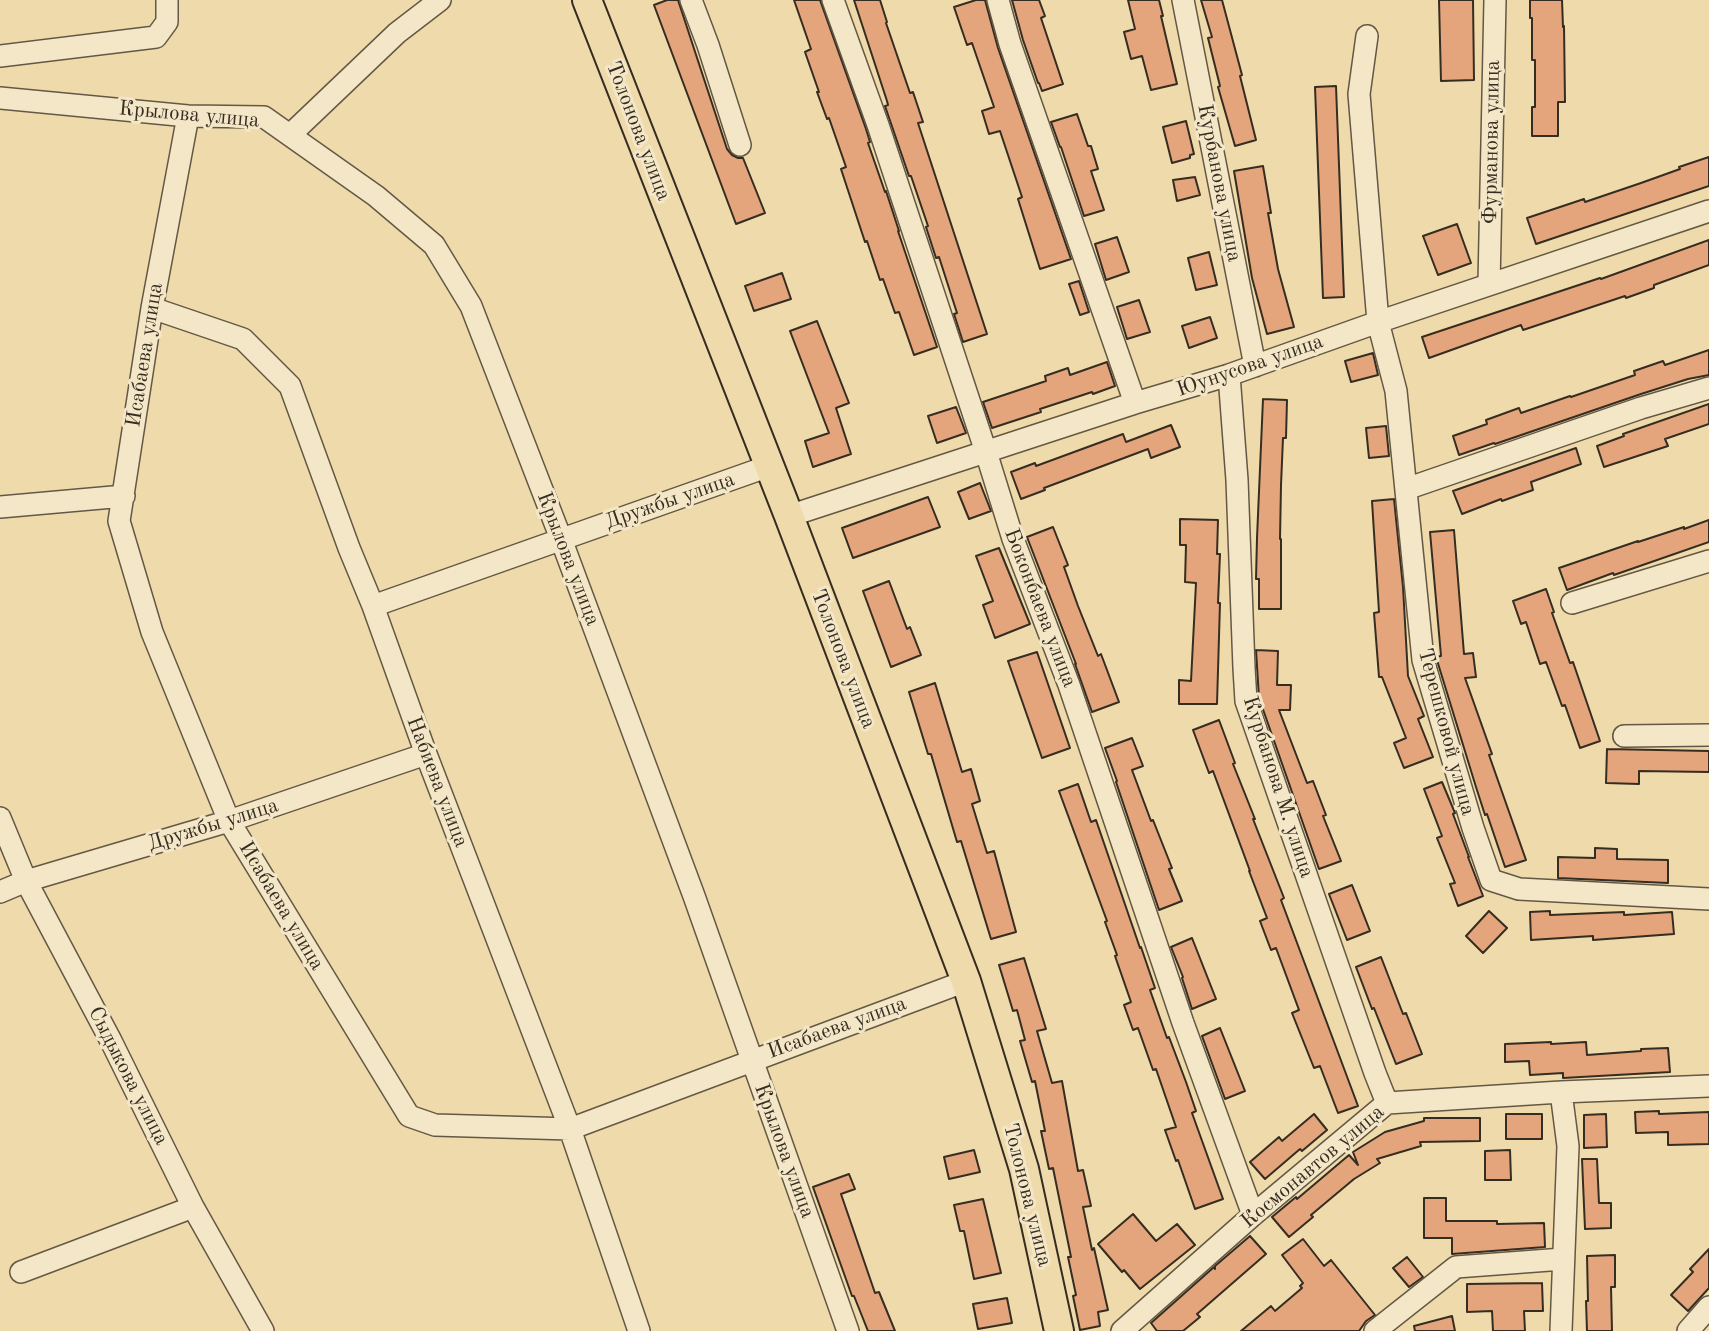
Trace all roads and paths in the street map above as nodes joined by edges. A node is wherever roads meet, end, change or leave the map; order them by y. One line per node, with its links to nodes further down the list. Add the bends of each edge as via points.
1 (167, 0): 10 (street, via 167,22 156,37)
2 (440, 0): 13 (street, via 397,33)
3 (587, 0): 24 (main road, Толонова улица)
4 (691, 0): 14 (street)
5 (833, 0): 23 (street, Боконбаева улица)
6 (998, 0): 22 (street)
7 (1182, 0): 19 (street, Курбанова улица)
8 (1495, 0): 16 (street, Фурманова улица)
9 (1367, 36): 18 (street, Терешковой улица, via 1359,93)
10 (0, 56)
11 (0, 97): 12 (street, Крылова улица)
12 (188, 116): 13 (street, Крылова улица, via 264,117); 17 (street, Исабаева улица)
13 (290, 135): 29 (street, Крылова улица, via 435,245 471,306)
14 (740, 145)
15 (1709, 211): 16 (street, Юунусова улица)
16 (1489, 284): 18 (street, Юунусова улица)
17 (152, 307): 26 (street, Исабаева улица); 32 (street, Набиева улица, via 243,339 289,386)
18 (1378, 322): 19 (street, Юунусова улица); 25 (street, Терешковой улица, via 1396,391)
19 (1255, 366): 20 (street, Юунусова улица)
20 (1229, 376): 22 (street, Юунусова улица); 45 (street, Курбанова М. улица, via 1246,701)
21 (1709, 388): 25 (street)
22 (1135, 403): 23 (street, Юунусова улица)
23 (986, 452): 28 (street, Юунусова улица); 48 (street, Боконбаева улица)
24 (769, 466): 28 (main road, Толонова улица); 29 (street, Дружбы улица)
25 (1406, 489): 40 (street, Терешковой улица, via 1423,660 1491,880 1519,889)
26 (124, 496): 27 (street); 37 (street, Исабаева улица, via 119,521 152,632)
27 (0, 507)
28 (789, 516): 41 (main road, Толонова улица)
29 (561, 540): 32 (street, Дружбы улица); 42 (street, Крылова улица)
30 (1709, 561): 31 (street)
31 (1572, 603)
32 (373, 606): 35 (street, Набиева улица)
33 (1709, 735): 34 (street)
34 (1624, 736)
35 (426, 754): 37 (street, Дружбы улица); 46 (street, Набиева улица)
36 (0, 818): 38 (street, Сыдыкова улица)
37 (229, 821): 38 (street, Дружбы улица); 46 (street, Исабаева улица, via 409,1116 435,1125)
38 (26, 881): 39 (street, Дружбы улица); 47 (street, Сыдыкова улица)
39 (0, 892)
40 (1709, 899)
41 (966, 981): 42 (street, Исабаева улица); 55 (main road, Толонова улица, via 1024,1169)
42 (752, 1060): 46 (street, Исабаева улица); 54 (street, Крылова улица)
43 (1709, 1086): 44 (street, Космонавтов улица)
44 (1561, 1092): 45 (street, Космонавтов улица); 49 (street, via 1569,1146)
45 (1387, 1103): 48 (street, Космонавтов улица)
46 (570, 1129): 53 (street, Набиева улица)
47 (193, 1207): 50 (street); 52 (street, Сыдыкова улица)
48 (1253, 1215): 56 (street, Космонавтов улица)
49 (1563, 1259): 57 (street, via 1456,1267); 58 (street)
50 (21, 1272)
51 (1709, 1307): 59 (street)
52 (263, 1331)
53 (639, 1331)
54 (848, 1331)
55 (1059, 1331)
56 (1122, 1331)
57 (1375, 1331)
58 (1561, 1331)
59 (1688, 1331)

